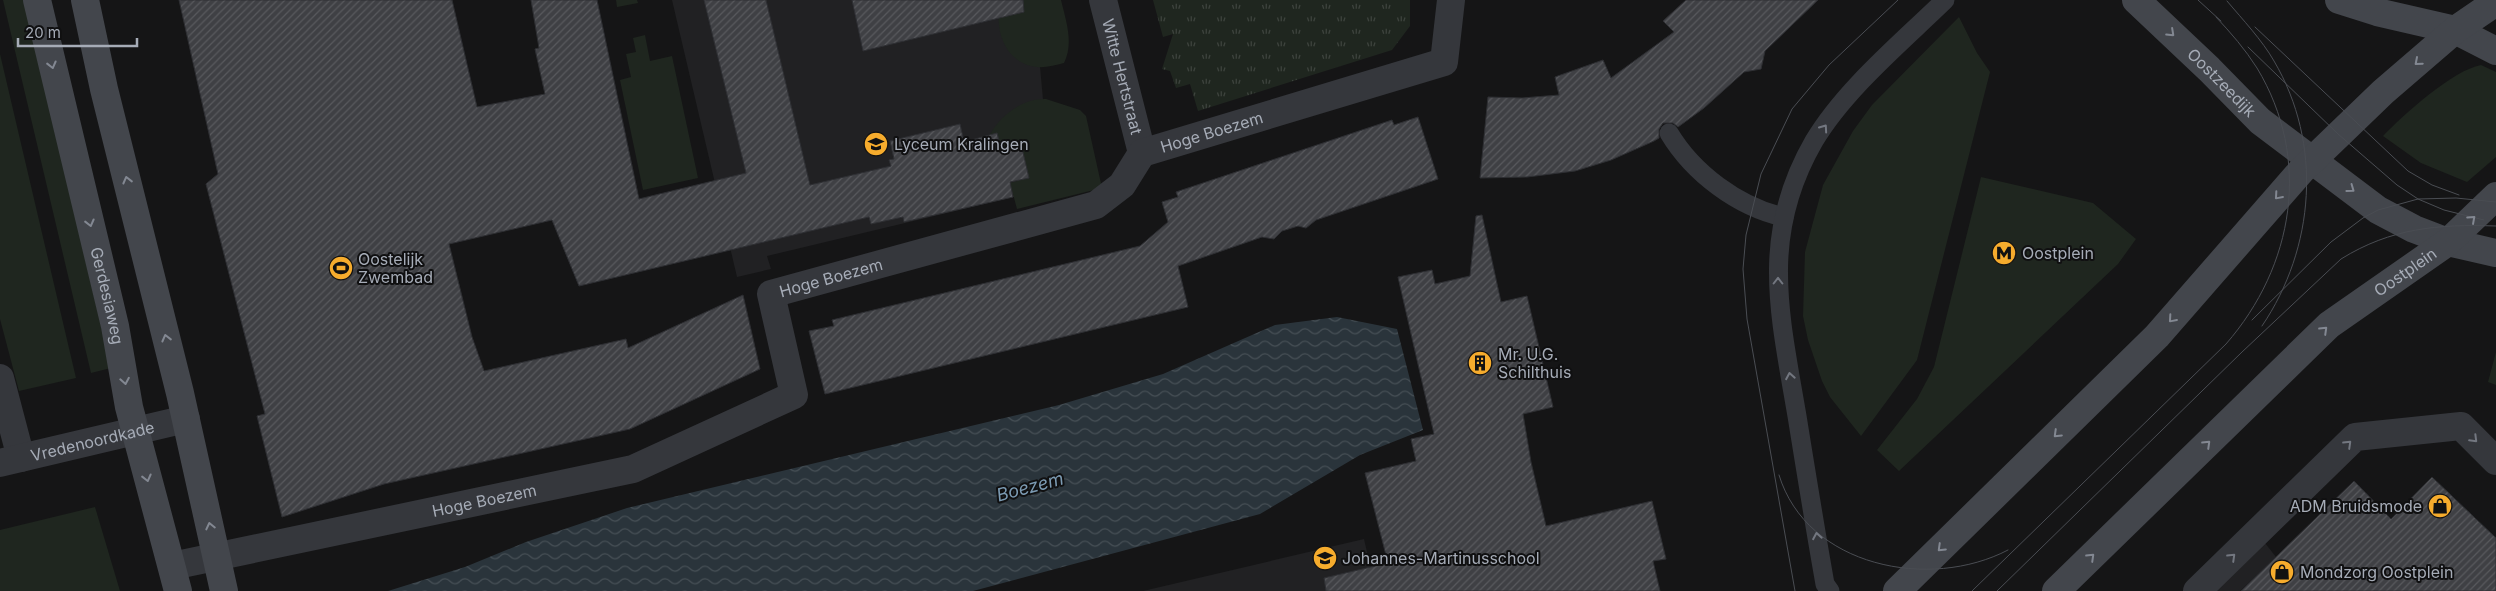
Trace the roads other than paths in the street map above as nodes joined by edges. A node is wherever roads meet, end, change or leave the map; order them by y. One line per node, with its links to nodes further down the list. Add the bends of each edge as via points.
1 (37, 0): 20 (main road, Gerdesiaweg, one-way to 20, via 115,326)
2 (85, 0): 19 (main road, one-way to 2)
3 (1103, 0): 12 (street, Witte Hertstraat)
4 (1451, 0): 12 (street, Hoge Boezem, via 1444,62)
5 (1945, 0): 15 (lane, one-way to 5, via 1814,141 1842,102)
6 (2136, 0): 13 (main road, Oostzeedijk, one-way to 13, via 2260,121)
7 (2339, 0): 9 (main road)
8 (2496, 2): 9 (main road)
9 (2455, 30): 10 (main road); 13 (main road, one-way to 13, via 2383,92)
10 (2496, 50)
11 (1669, 133): 15 (lane, via 1693,163 1726,192 1752,207)
12 (1142, 153): 23 (street, Hoge Boezem, via 1122,185 1096,205 770,294 794,395 633,469)
13 (2311, 161): 16 (main road, Oostplein, one-way to 16, via 2378,210); 27 (main road, one-way to 27, via 2157,336)
14 (2496, 196): 16 (main road, Oostplein, one-way to 14)
15 (1784, 217): 26 (lane, one-way to 15, via 1825,584 1778,299 1779,239)
16 (2448, 242): 17 (main road); 28 (main road, Oostplein, one-way to 16, via 2329,325)
17 (2496, 253)
18 (0, 378): 21 (street)
19 (186, 419): 20 (street, Vredenoordkade); 23 (main road, one-way to 19)
20 (135, 431): 21 (street, Vredenoordkade); 24 (main road, Gerdesiaweg, one-way to 24)
21 (10, 460)
22 (2496, 461): 29 (street, one-way to 22, via 2355,437 2461,426)
23 (217, 556): 24 (street, Hoge Boezem); 25 (main road)
24 (175, 579)
25 (224, 591)
26 (1830, 591)
27 (1897, 591)
28 (2056, 591)
29 (2197, 591)

